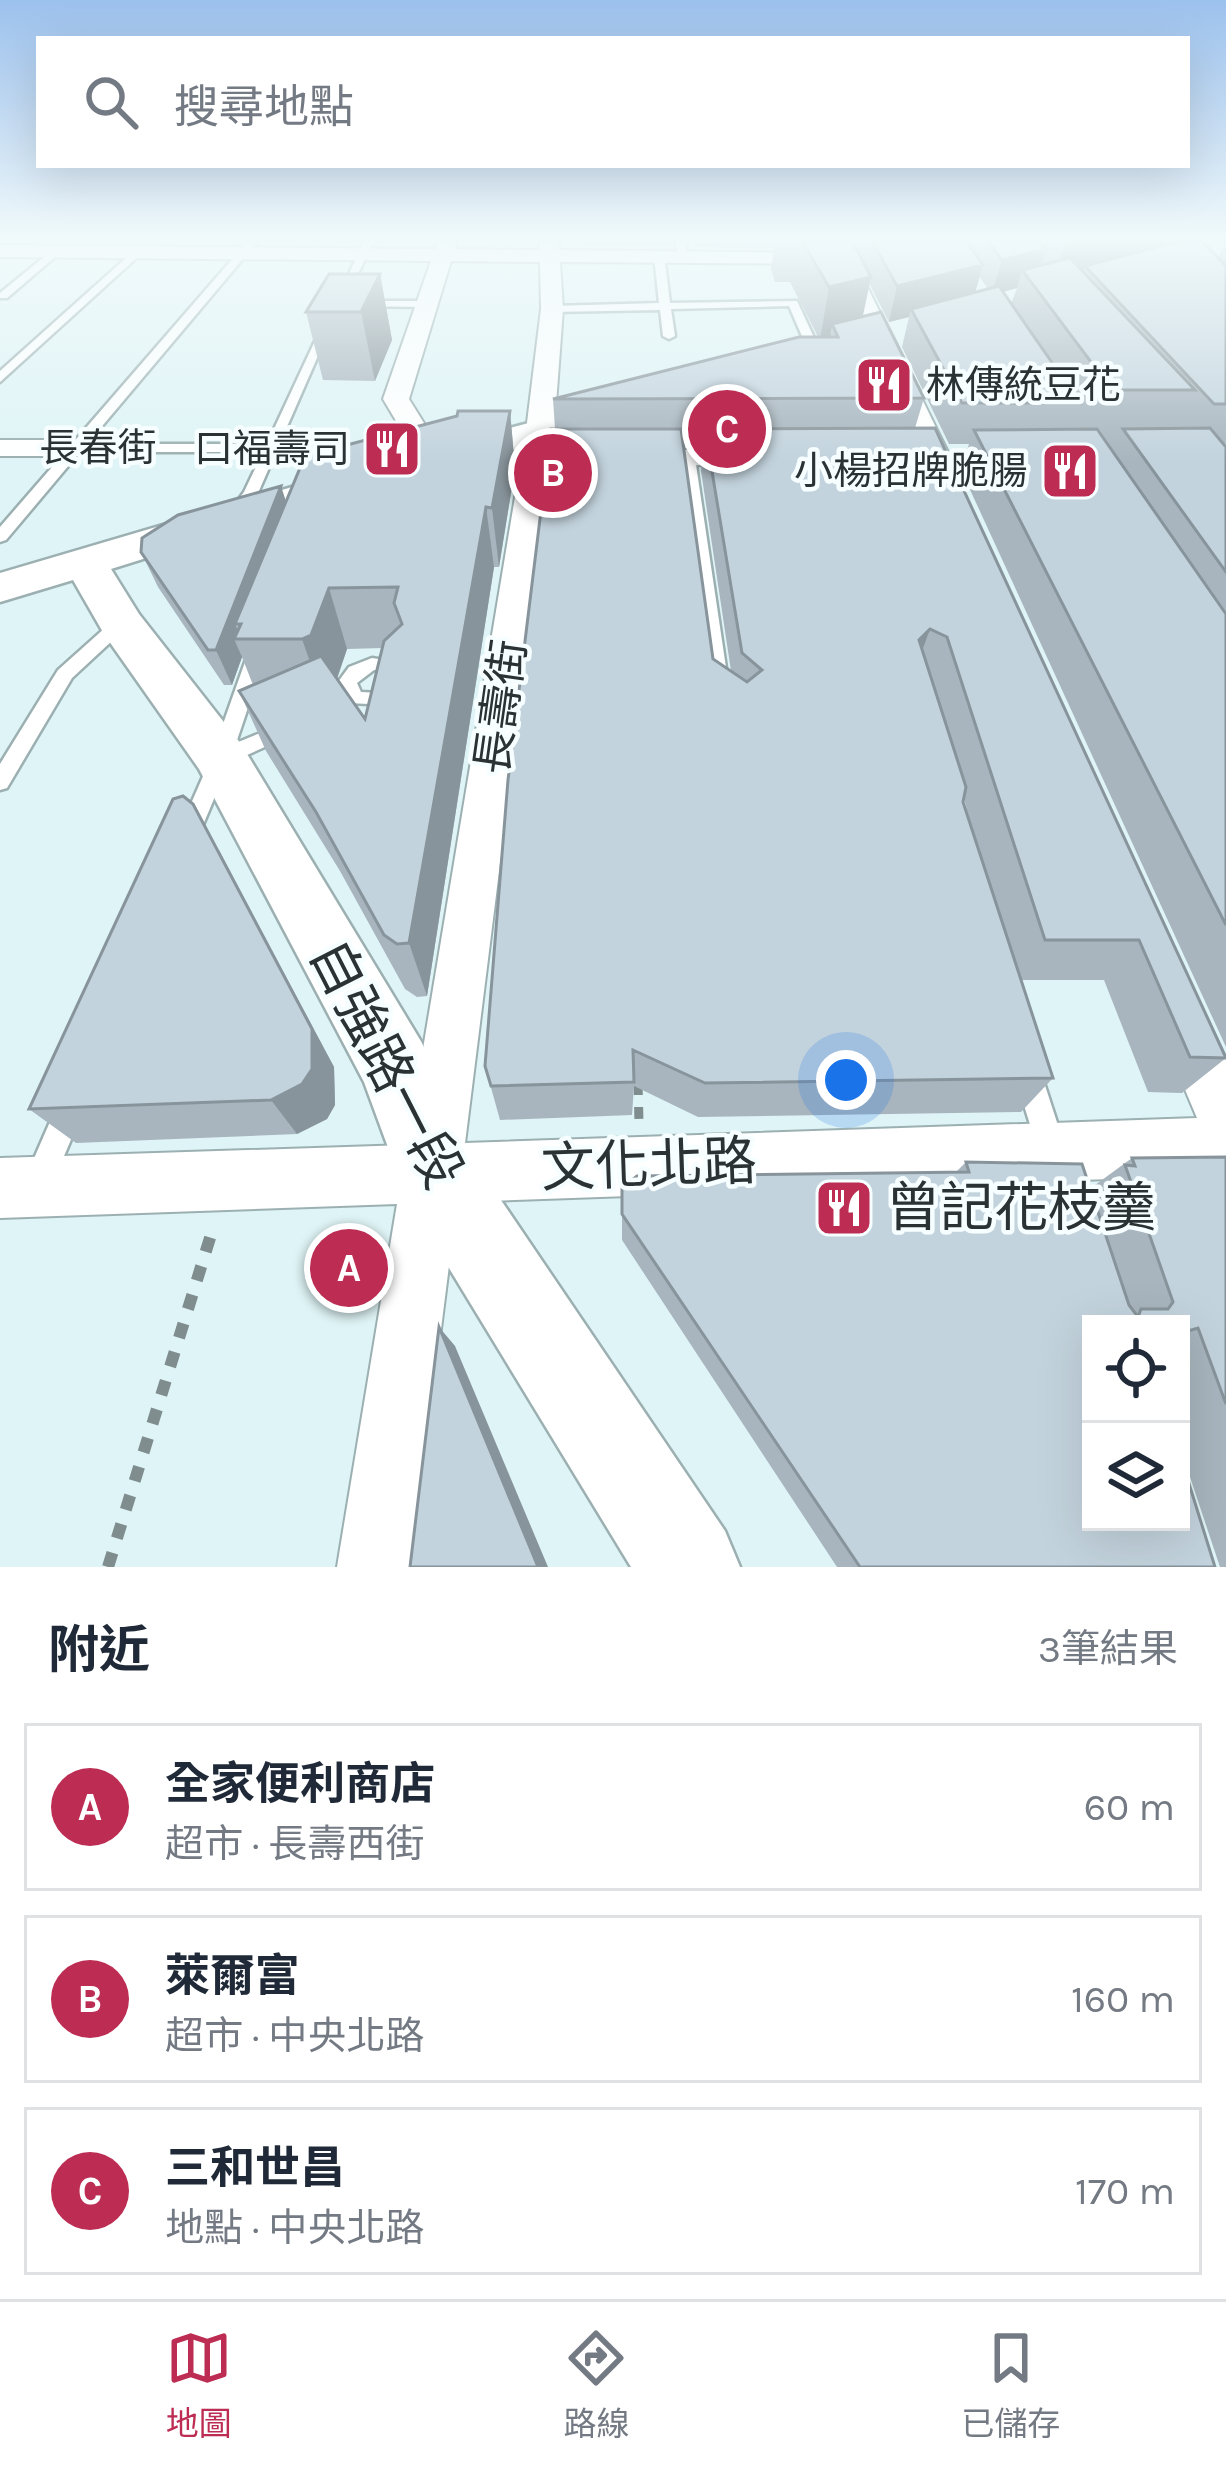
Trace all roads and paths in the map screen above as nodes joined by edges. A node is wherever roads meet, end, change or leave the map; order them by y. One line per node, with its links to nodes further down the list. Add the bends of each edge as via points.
1 (70, 314): 13 (lane)
2 (191, 314): 16 (lane)
3 (333, 314): 17 (lane)
4 (425, 314): 21 (street, via 396,399)
5 (552, 314): 18 (street, 長壽街)
6 (667, 314): 10 (lane)
7 (795, 314): 12 (lane)
8 (869, 314): 11 (street)
9 (924, 327): 11 (main road)
10 (669, 336)
11 (880, 339): 12 (main road); 20 (street)
12 (805, 360)
13 (0, 378)
14 (655, 400): 18 (main road)
15 (0, 448): 16 (street, 長春街)
16 (76, 448): 17 (lane, 長春街); 27 (lane)
17 (268, 448): 25 (lane)
18 (544, 449): 21 (main road); 45 (street, 長壽街)
19 (893, 457): 20 (street)
20 (947, 457): 26 (street)
21 (440, 458): 25 (main road, via 314,505)
22 (601, 458): 23 (street)
23 (688, 458): 24 (street); 32 (lane)
24 (781, 458)
25 (235, 515): 28 (main road)
26 (964, 521)
27 (0, 537)
28 (84, 561): 29 (main road); 31 (main road, 自強路一段)
29 (0, 588)
30 (269, 617): 34 (lane)
31 (121, 623): 34 (main road, 自強路一段); 35 (lane, via 64,674)
32 (722, 703)
33 (336, 707): 34 (lane)
34 (221, 758): 36 (lane); 45 (main road, 自強路一段, via 396,1068)
35 (0, 782)
36 (176, 865)
37 (1170, 993): 41 (street)
38 (1018, 1041): 43 (lane)
39 (638, 1070): 44 (path)
40 (83, 1078): 47 (lane)
41 (1226, 1121)
42 (1226, 1146): 43 (street, 文化北路)
43 (1056, 1162): 44 (street, 文化北路)
44 (640, 1165): 45 (street, 文化北路)
45 (435, 1172): 46 (street, 文化北路); 49 (street, 長壽街); 50 (main road, 自強路一段)
46 (228, 1178): 47 (street, 文化北路); 48 (path)
47 (19, 1187)
48 (108, 1567)
49 (374, 1567)
50 (689, 1567)

